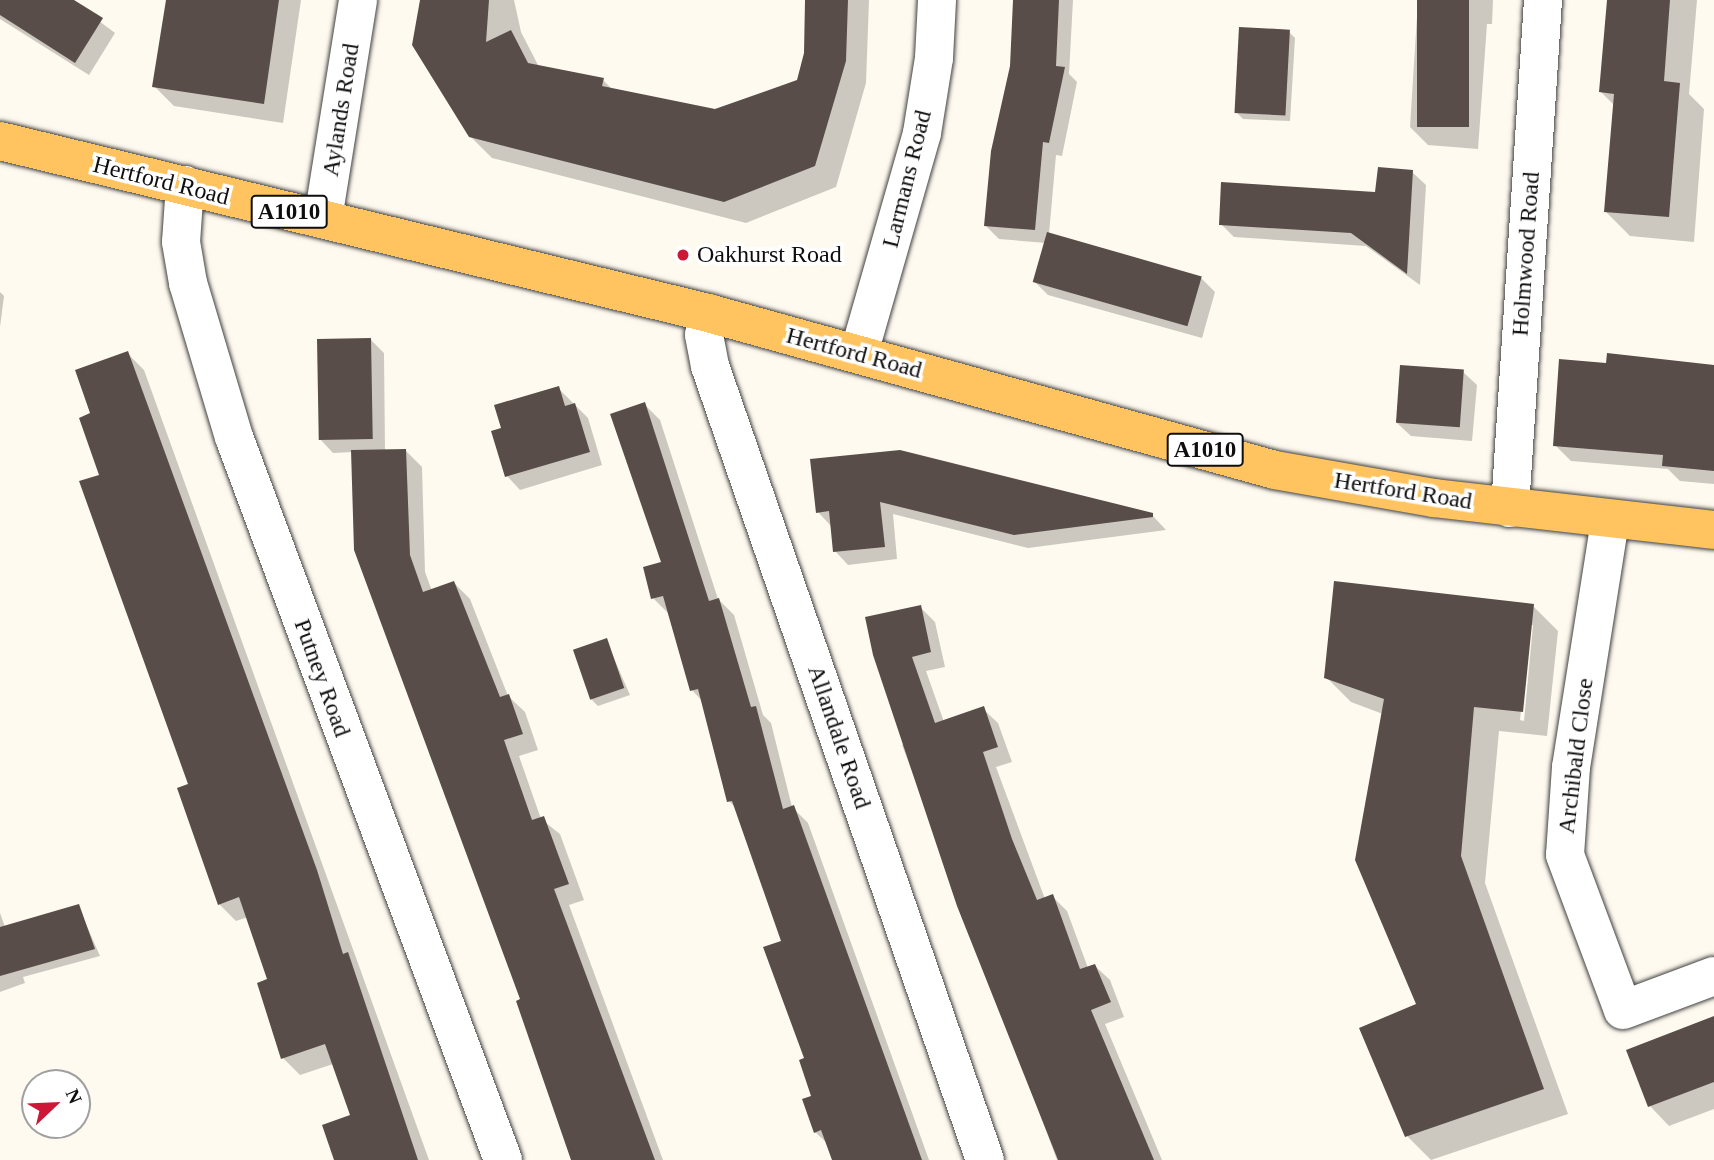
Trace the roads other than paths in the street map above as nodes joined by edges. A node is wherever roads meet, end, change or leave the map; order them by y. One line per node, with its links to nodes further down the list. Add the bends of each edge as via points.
1 (358, 0): 6 (street, Aylands Road)
2 (937, 0): 8 (street, Larmans Road, via 934,58 922,133)
3 (1543, 0): 9 (street, Holmwood Road)
4 (0, 141): 5 (main road, Hertford Road / A1010)
5 (185, 185): 6 (main road, Hertford Road / A1010); 13 (street, Putney Road, via 181,242 188,283 234,437)
6 (323, 219): 7 (main road, Hertford Road / A1010)
7 (708, 313): 8 (main road, Hertford Road / A1010); 14 (street, Allandale Road, via 704,335 710,366)
8 (859, 354): 9 (main road, Hertford Road / A1010, via 1275,470)
9 (1510, 508): 10 (main road, Hertford Road / A1010)
10 (1610, 521): 11 (main road, Hertford Road / A1010); 12 (street, Archibald Close, via 1571,767 1565,855 1623,1010)
11 (1714, 530)
12 (1714, 976)
13 (503, 1160)
14 (985, 1160)

